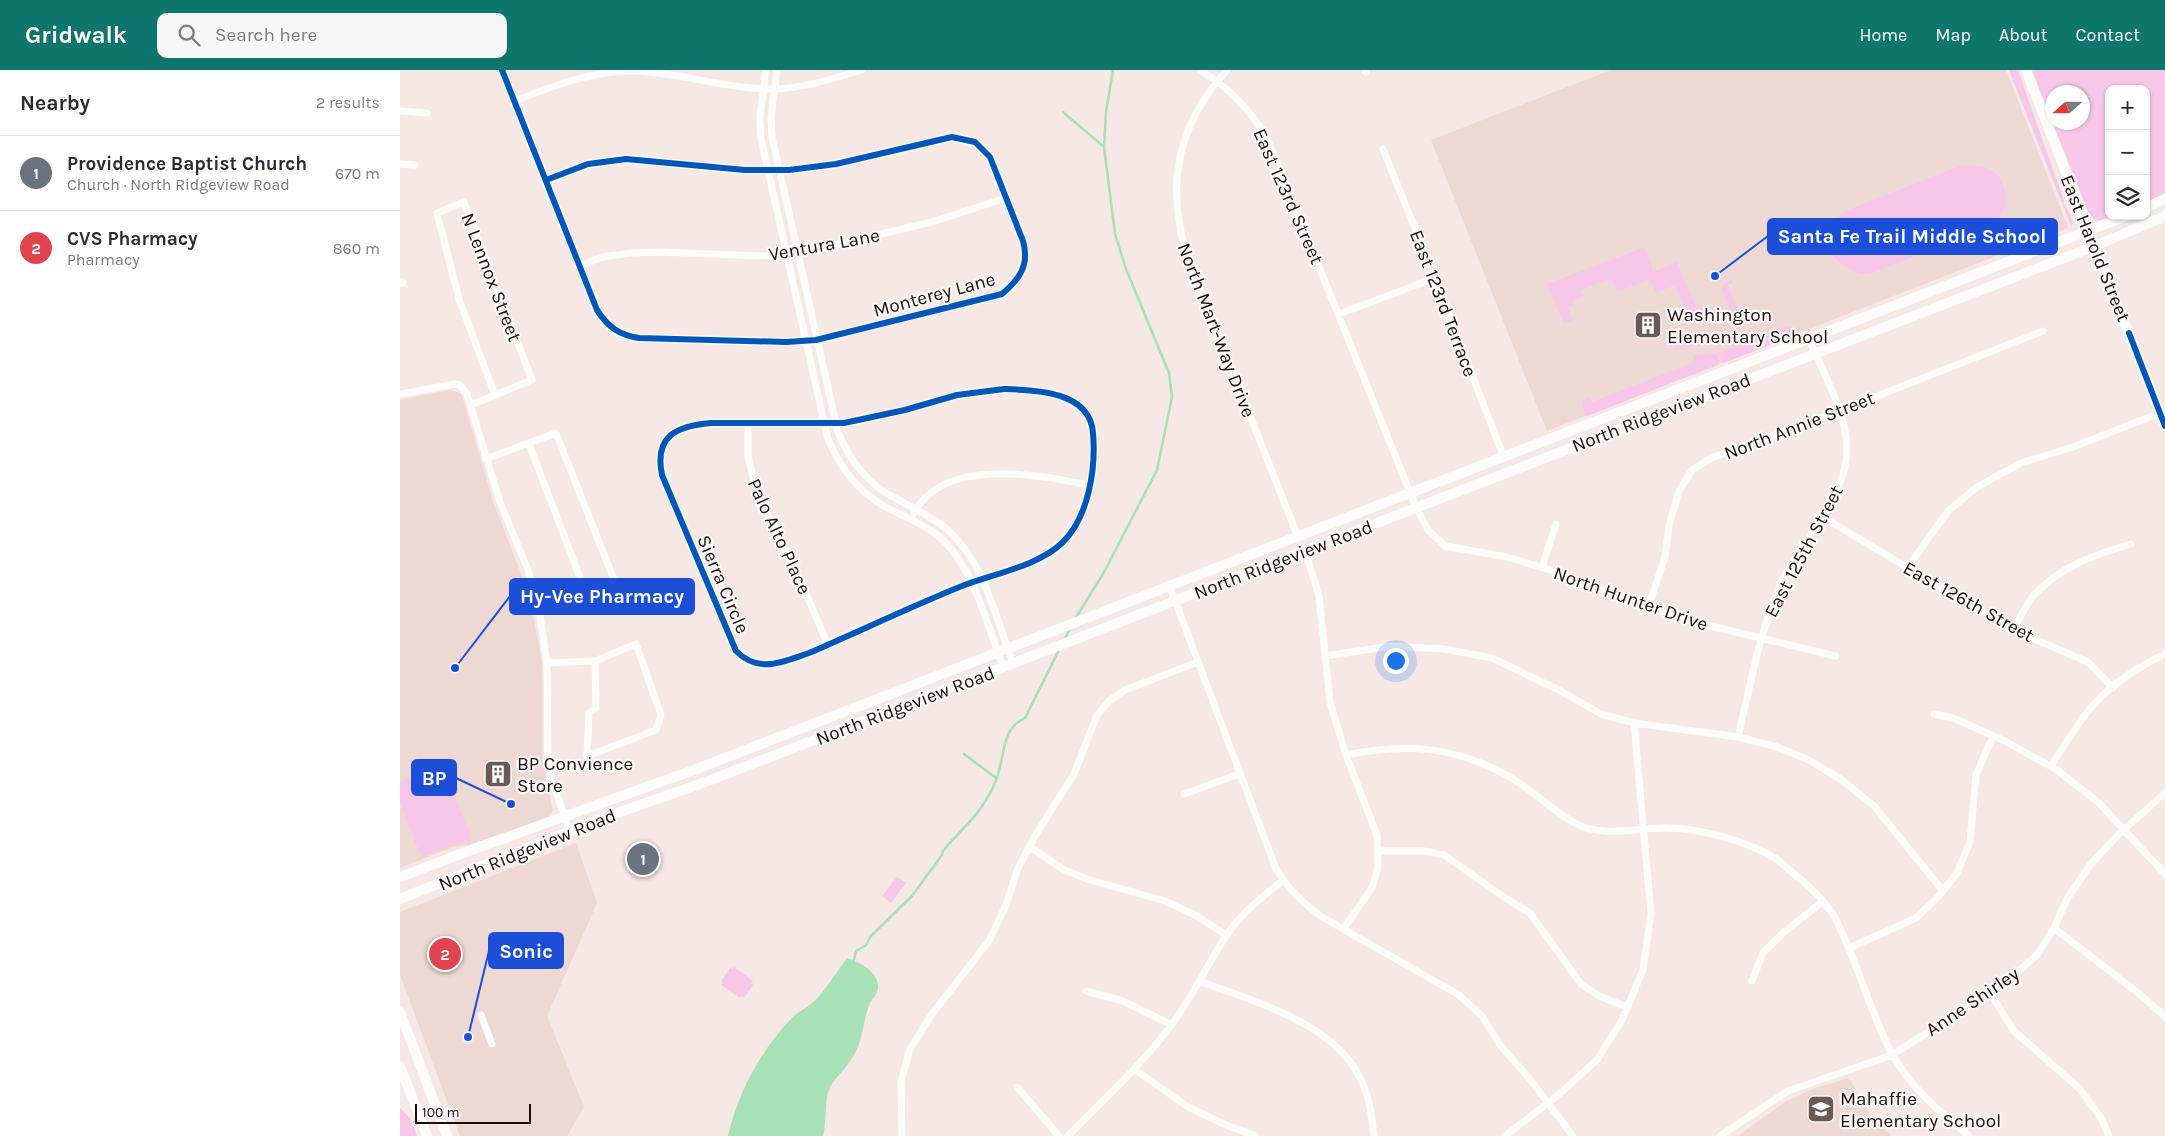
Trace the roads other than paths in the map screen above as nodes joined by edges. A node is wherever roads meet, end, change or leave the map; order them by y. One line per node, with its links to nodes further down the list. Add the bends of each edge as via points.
1 (502, 70): 12 (street, Monterey Lane)
2 (766, 70): 10 (street)
3 (777, 70): 11 (street)
4 (862, 70): 11 (street, via 810,84)
5 (1200, 70): 9 (street, East 123rd Street)
6 (1227, 70): 9 (street, North Mart-Way Drive)
7 (2026, 70): 26 (main road, East Harold Street)
8 (659, 72): 10 (street); 12 (street, via 600,74 571,80)
9 (1217, 82): 32 (street, East 123rd Street, via 1244,105 1267,138); 57 (street, North Mart-Way Drive, via 1201,102 1182,145 1177,172 1179,231)
10 (764, 88): 11 (street); 18 (street, via 760,128)
11 (774, 89): 19 (street, via 771,127)
12 (515, 101): 20 (street, Monterey Lane)
13 (400, 111): 14 (street)
14 (427, 113)
15 (1383, 149): 31 (street, East 123rd Terrace)
16 (400, 164): 17 (street)
17 (415, 165)
18 (767, 170): 19 (street, Monterey Lane); 20 (street, Monterey Lane, via 626,159 588,164); 29 (street)
19 (779, 170): 21 (street, Monterey Lane, via 836,164 943,138 959,138 974,142 986,151); 28 (street)
20 (546, 180): 30 (street, Monterey Lane)
21 (1006, 198): 28 (street, Ventura Lane, via 932,222); 35 (street, Monterey Lane, via 1026,257 1020,277 1002,294)
22 (2165, 200): 23 (main road)
23 (2150, 206)
24 (2165, 216): 27 (main road, North Ridgeview Road)
25 (2116, 220): 26 (main road, North Ridgeview Road)
26 (2089, 231): 27 (main road, East Harold Street); 34 (main road, North Ridgeview Road)
27 (2095, 246): 37 (main road, North Ridgeview Road); 42 (main road, East Harold Street)
28 (796, 253): 29 (street, Ventura Lane); 35 (street)
29 (785, 254): 30 (street, Ventura Lane, via 631,253 602,257); 36 (street)
30 (580, 266): 36 (street, Monterey Lane, via 605,322 627,336)
31 (1435, 278): 32 (street); 48 (street, East 123rd Terrace)
32 (1339, 314): 51 (street, East 123rd Street)
33 (2043, 331): 41 (street, North Annie Street)
34 (1809, 339): 37 (street, East 125th Street); 48 (main road, North Ridgeview Road)
35 (816, 340): 36 (street, Monterey Lane); 45 (street)
36 (805, 341): 44 (street)
37 (1815, 353): 41 (street, East 125th Street); 52 (main road, North Ridgeview Road)
38 (400, 394): 40 (street, via 460,385 468,394)
39 (495, 395): 39 (street, N Lennox Street, via 459,299 437,213 464,202 532,380); 40 (street, N Lennox Street)
40 (471, 405): 49 (street)
41 (1839, 411): 54 (street, East 125th Street, via 1846,460 1840,486); 67 (street, North Annie Street, via 1711,458 1692,470 1679,491 1669,525 1665,557)
42 (2160, 413): 46 (main road, East Harold Street); 61 (street, via 2073,447 2021,463 1977,487 1948,511)
43 (748, 424): 44 (street, Sierra Circle); 71 (street, Palo Alto Place, via 748,458 756,489); 71 (street, Sierra Circle, via 701,424 673,432 660,452 662,475 736,651 744,659 766,665)
44 (823, 424): 45 (street, Sierra Circle); 55 (street, via 832,451 854,482 875,500)
45 (835, 424): 50 (street, Sierra Circle, via 983,390 1021,389 1066,397 1083,410 1093,429 1093,465); 53 (street, via 843,446 863,474 883,492)
46 (2165, 426)
47 (529, 444): 49 (street); 65 (street); 65 (street, via 556,433 618,590)
48 (1504, 458): 51 (main road, North Ridgeview Road)
49 (486, 459): 79 (street, via 538,602)
50 (1089, 485): 53 (street, via 1038,476 988,474 964,478 940,488 927,495); 62 (street, Sierra Circle, via 1077,522 1058,546 1038,559)
51 (1410, 494): 52 (street, North Hunter Drive); 57 (main road, North Ridgeview Road)
52 (1416, 507): 59 (main road, North Ridgeview Road); 60 (street, North Hunter Drive, via 1428,530 1445,546 1508,557)
53 (916, 509): 55 (street); 62 (street, via 949,531 966,551)
54 (1821, 516): 61 (street, East 126th Street); 70 (street, East 125th Street, via 1780,585)
55 (911, 518): 63 (street, via 947,545)
56 (1556, 524): 60 (street, North Hunter Drive)
57 (1298, 537): 64 (main road, North Ridgeview Road)
58 (2131, 544): 69 (street, via 2085,558 2053,578 2032,596)
59 (1305, 550): 66 (main road, North Ridgeview Road); 75 (street, via 1319,596)
60 (1542, 567): 67 (street, North Hunter Drive)
61 (1908, 567): 69 (street, East 126th Street)
62 (982, 579): 63 (street, Sierra Circle); 72 (street)
63 (971, 583): 71 (street, Sierra Circle); 73 (street)
64 (1170, 587): 66 (street); 72 (main road, North Ridgeview Road)
65 (589, 601): 68 (street)
66 (1175, 601): 78 (street); 80 (main road, North Ridgeview Road)
67 (1648, 608): 70 (street, North Hunter Drive)
68 (568, 610)
69 (2014, 629): 81 (street, East 126th Street, via 2088,662)
70 (1761, 639): 76 (street, North Hunter Drive); 85 (street, East 125th Street)
71 (828, 645)
72 (1008, 649): 73 (main road, North Ridgeview Road); 80 (street)
73 (998, 653): 80 (street); 91 (main road, North Ridgeview Road)
74 (2165, 654): 81 (street, via 2138,667)
75 (1325, 656): 83 (street, via 1391,646 1444,649 1492,658 1600,714); 86 (street, via 1330,702)
76 (1836, 656)
77 (595, 661): 77 (street, via 636,644 661,715 656,730 587,756 589,713 596,708); 79 (street)
78 (1198, 662): 88 (street); 95 (street, via 1133,686 1103,708 1090,730 1074,774)
79 (547, 663): 91 (street, via 548,761)
80 (1008, 665): 94 (main road, North Ridgeview Road)
81 (2113, 688): 87 (street, via 2086,713)
82 (1934, 714): 84 (street, via 1953,718)
83 (1634, 723): 85 (street); 93 (street)
84 (1993, 736): 87 (street); 100 (street, via 1976,775 1970,842 1958,873)
85 (1738, 737): 100 (street, via 1777,747 1809,760 1842,780 1874,807)
86 (1346, 755): 93 (street, via 1381,748 1412,748 1467,756 1513,779 1577,824 1600,831); 96 (street, via 1377,835)
87 (2051, 766): 92 (street, via 2099,803)
88 (1239, 774): 90 (street); 99 (street)
89 (2165, 793): 92 (street, Anne Shirley)
90 (1184, 794)
91 (564, 817): 94 (street); 98 (main road, North Ridgeview Road)
92 (2124, 829): 97 (street); 103 (street, Anne Shirley, via 2090,865 2067,899)
93 (1644, 830): 102 (street, via 1666,828 1703,832 1740,843 1775,858); 111 (street, via 1651,914 1643,970)
94 (570, 832): 101 (main road, North Ridgeview Road)
95 (1030, 847): 105 (street, via 1064,870 1165,901); 124 (street, via 1018,868 990,941 932,1014 910,1049 901,1082)
96 (1378, 851): 104 (street, via 1378,868 1372,888); 111 (street, via 1444,855 1530,913 1581,984 1599,996)
97 (2165, 874)
98 (400, 877)
99 (1283, 880): 104 (street, via 1314,912); 105 (street, via 1246,911)
100 (1943, 891): 106 (street, via 1916,918)
101 (400, 898)
102 (1823, 902): 106 (street, via 1831,911); 108 (street, via 1763,953)
103 (2054, 928): 110 (street, Anne Shirley, via 2038,954); 114 (street)
104 (1343, 929): 121 (street, via 1458,994 1482,1016 1500,1045)
105 (1226, 935): 107 (street)
106 (1848, 948): 117 (street)
107 (1200, 981): 115 (street); 128 (street, via 1304,1023 1329,1040 1348,1059 1362,1083 1372,1113)
108 (1752, 981)
109 (1086, 991): 115 (street, via 1123,1001)
110 (1990, 993): 117 (street, Anne Shirley); 133 (street, via 2014,1031 2080,1089 2101,1118)
111 (1627, 1007): 121 (street, via 1597,1060)
112 (400, 1012): 123 (main road)
113 (481, 1015): 116 (street)
114 (2165, 1017)
115 (1172, 1025): 119 (street)
116 (492, 1044)
117 (1892, 1055): 131 (street, Anne Shirley, via 1788,1091); 132 (street, via 1931,1105)
118 (400, 1066): 122 (main road)
119 (1134, 1069): 126 (street); 127 (street, via 1188,1107)
120 (1017, 1086): 125 (street)
121 (1548, 1104): 129 (street); 130 (street)
122 (427, 1136)
123 (448, 1136)
124 (902, 1136)
125 (1059, 1136)
126 (1068, 1136)
127 (1256, 1136)
128 (1374, 1136)
129 (1505, 1136)
130 (1573, 1136)
131 (1720, 1136)
132 (1969, 1136)
133 (2109, 1136)

